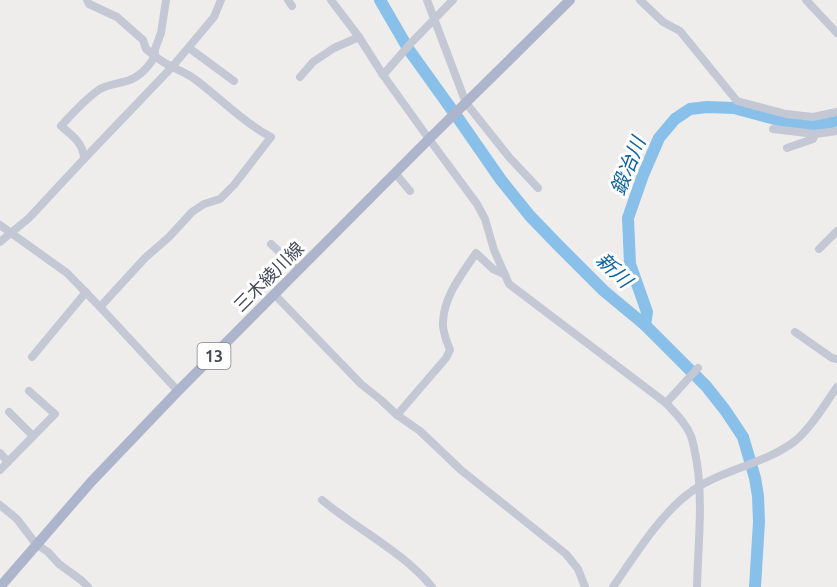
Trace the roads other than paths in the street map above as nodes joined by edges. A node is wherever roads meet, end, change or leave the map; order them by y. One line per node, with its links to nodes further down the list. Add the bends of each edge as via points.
1 (87, 0): 14 (street, via 117,16)
2 (166, 0): 14 (street)
3 (221, 0): 13 (street, via 214,17)
4 (331, 0): 12 (street)
5 (427, 0): 10 (street)
6 (453, 0): 10 (street)
7 (570, 0): 19 (main road, 三木綾川線 / 13)
8 (640, 0): 20 (street, via 663,22 680,31 737,101 813,117)
9 (806, 0): 11 (street)
10 (434, 20): 16 (street); 19 (street)
11 (837, 33)
12 (358, 37): 16 (street); 17 (street, via 312,62)
13 (189, 48): 15 (street); 18 (street)
14 (155, 56): 15 (street); 26 (street, via 142,73 97,91 61,126 82,146)
15 (172, 67): 26 (street); 40 (street, via 194,78 271,137 220,199 192,212)
16 (386, 71): 24 (street)
17 (300, 77)
18 (234, 81)
19 (464, 105): 24 (main road, 三木綾川線 / 13); 28 (street)
20 (837, 112)
21 (773, 129): 23 (street)
22 (837, 131): 23 (street)
23 (815, 134): 25 (street, via 813,139)
24 (433, 135): 27 (main road, 三木綾川線 / 13); 37 (street, via 477,204)
25 (787, 148)
26 (84, 159): 32 (street)
27 (395, 173): 29 (street); 36 (main road, 三木綾川線 / 13)
28 (538, 188)
29 (410, 191)
30 (0, 225): 32 (street)
31 (837, 231): 35 (street)
32 (11, 233): 33 (street); 38 (street, via 67,273)
33 (0, 242)
34 (272, 244): 36 (street)
35 (819, 249)
36 (299, 270): 39 (main road, 三木綾川線 / 13)
37 (504, 274): 48 (street, via 521,294); 50 (street, via 476,253 452,289 445,308 442,324 450,350)
38 (86, 292): 40 (street); 42 (street)
39 (275, 295): 47 (main road, 三木綾川線 / 13); 50 (street, via 361,384)
40 (100, 307): 47 (street)
41 (795, 332): 43 (street)
42 (32, 357)
43 (837, 359)
44 (698, 368): 48 (street)
45 (837, 387): 55 (street, via 796,440)
46 (29, 391): 51 (street, via 55,414)
47 (178, 391): 58 (main road, 三木綾川線 / 13)
48 (666, 403): 55 (street, via 690,434)
49 (9, 412): 51 (street)
50 (397, 415): 62 (street, via 566,554)
51 (33, 436): 53 (street)
52 (0, 453): 53 (street)
53 (8, 462): 54 (street)
54 (0, 470)
55 (699, 486): 63 (street, via 670,511); 64 (street)
56 (322, 500): 61 (street, via 411,566)
57 (0, 505): 58 (street)
58 (36, 544): 59 (main road, 三木綾川線 / 13); 60 (street)
59 (0, 587)
60 (88, 587)
61 (432, 587)
62 (585, 587)
63 (613, 587)
64 (697, 587)

